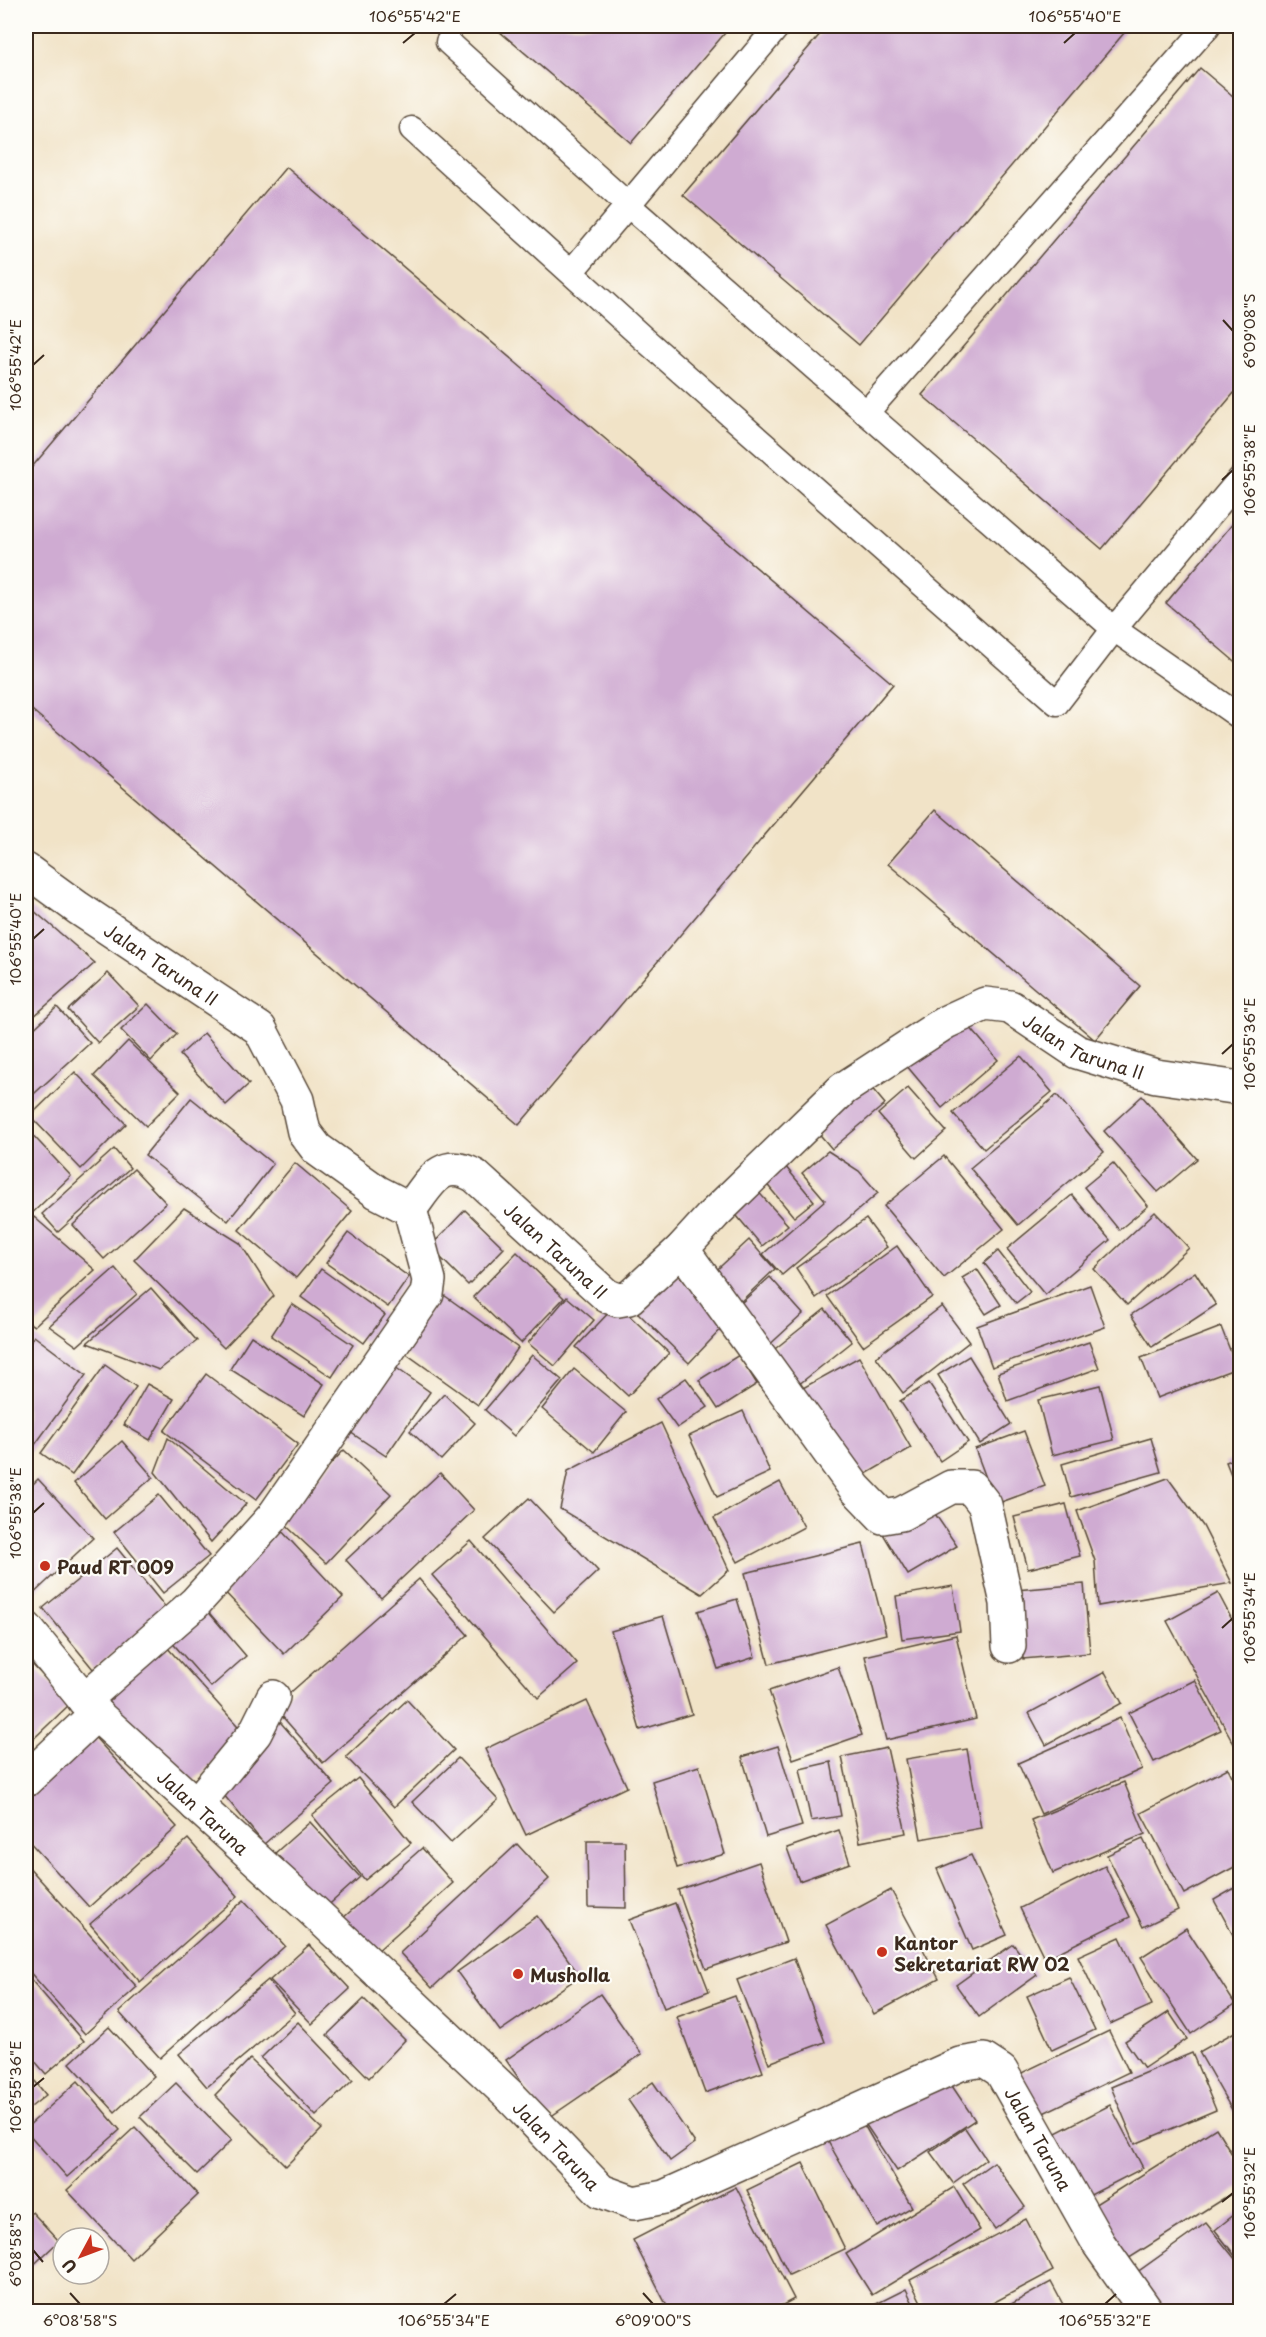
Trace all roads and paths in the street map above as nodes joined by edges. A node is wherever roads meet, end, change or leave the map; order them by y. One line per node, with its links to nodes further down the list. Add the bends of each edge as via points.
1 (778, 26): 5 (lane)
2 (1208, 26): 7 (lane)
3 (448, 42): 5 (lane)
4 (412, 129): 6 (lane)
5 (628, 204): 6 (lane); 7 (lane)
6 (571, 272): 9 (lane, via 1057,703)
7 (866, 413): 9 (lane)
8 (1240, 479): 9 (lane)
9 (1114, 629): 10 (lane)
10 (1240, 717)
11 (26, 870): 13 (street, Jalan Taruna II, via 260,1029 297,1100 304,1132 317,1149 377,1192)
12 (1240, 1088): 14 (street, Jalan Taruna II, via 1156,1076 1077,1052 1010,1007 985,1004 946,1022 843,1089)
13 (410, 1209): 14 (street, Jalan Taruna II, via 439,1173 456,1168 465,1170 607,1296 618,1300 629,1298); 18 (street, via 429,1280 428,1294 273,1517 195,1603)
14 (682, 1249): 16 (street, via 873,1509 883,1517 901,1514 951,1487 970,1487 978,1496 985,1505 1007,1604)
15 (26, 1628): 18 (street, Jalan Taruna)
16 (1009, 1646)
17 (273, 1697): 20 (street, via 255,1733)
18 (90, 1707): 19 (street); 20 (street, Jalan Taruna)
19 (26, 1780)
20 (196, 1804): 21 (street, Jalan Taruna, via 510,2096 601,2191 634,2203 664,2197 960,2064 984,2060 1001,2071 1099,2244)
21 (1147, 2312)

